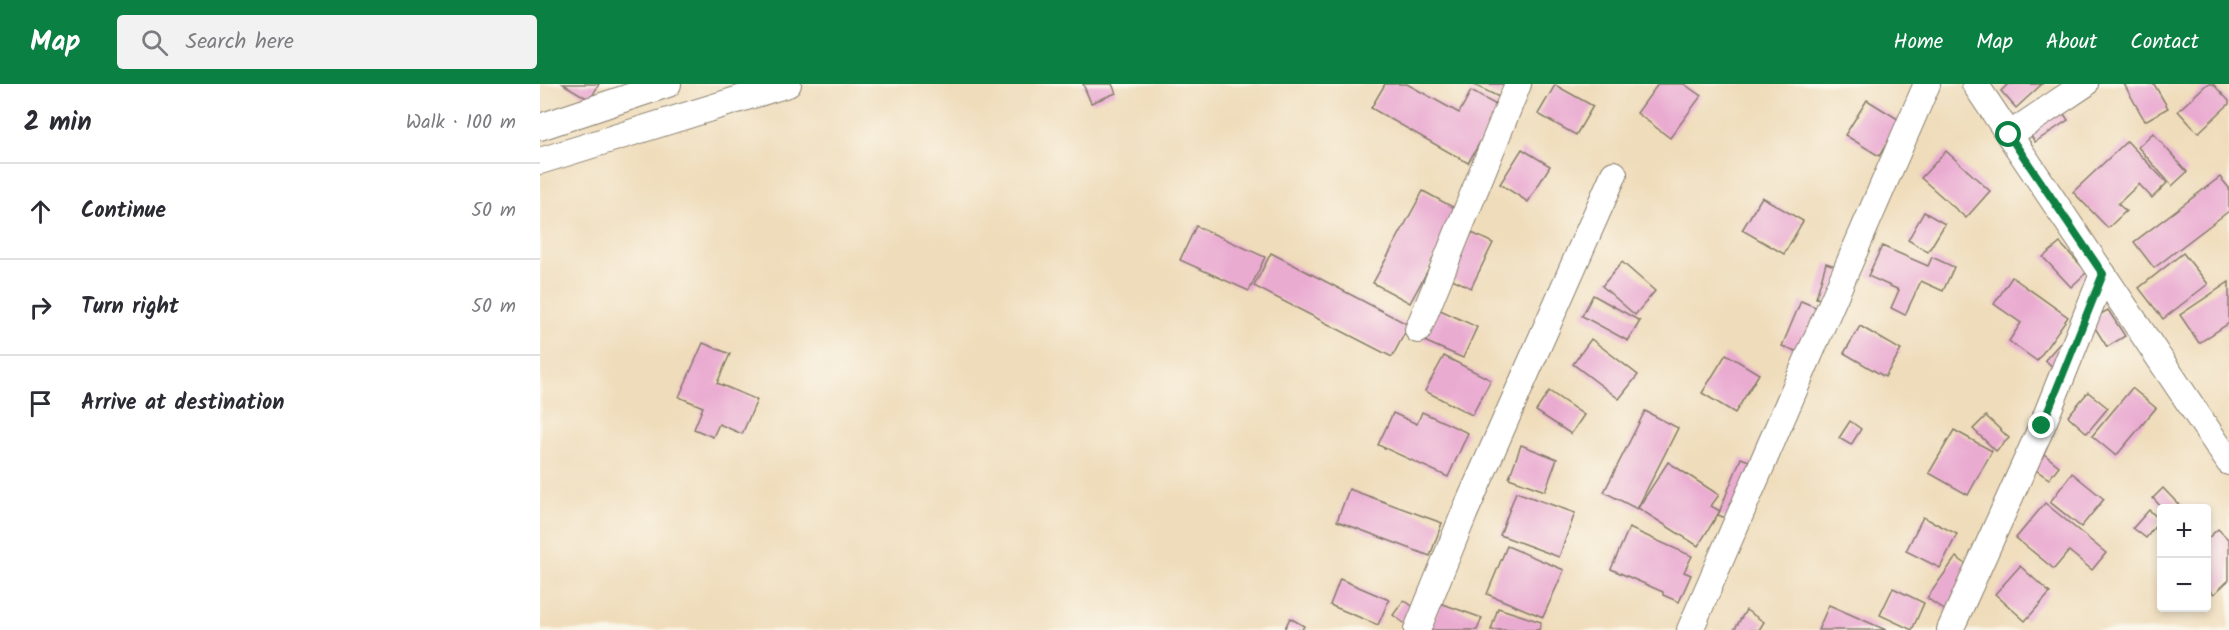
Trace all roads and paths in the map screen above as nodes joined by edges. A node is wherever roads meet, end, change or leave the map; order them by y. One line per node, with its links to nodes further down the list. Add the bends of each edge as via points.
1 (668, 84): 7 (street)
2 (788, 84): 9 (street)
3 (1518, 84): 12 (street)
4 (1927, 84): 15 (street)
5 (1975, 84): 8 (street)
6 (2085, 84): 8 (street)
7 (540, 126)
8 (2009, 135): 11 (street)
9 (542, 153)
10 (1614, 174): 14 (street)
11 (2103, 274): 13 (street); 16 (street, via 2042,426)
12 (1418, 330)
13 (2229, 462)
14 (1417, 630)
15 (1690, 630)
16 (1950, 630)

